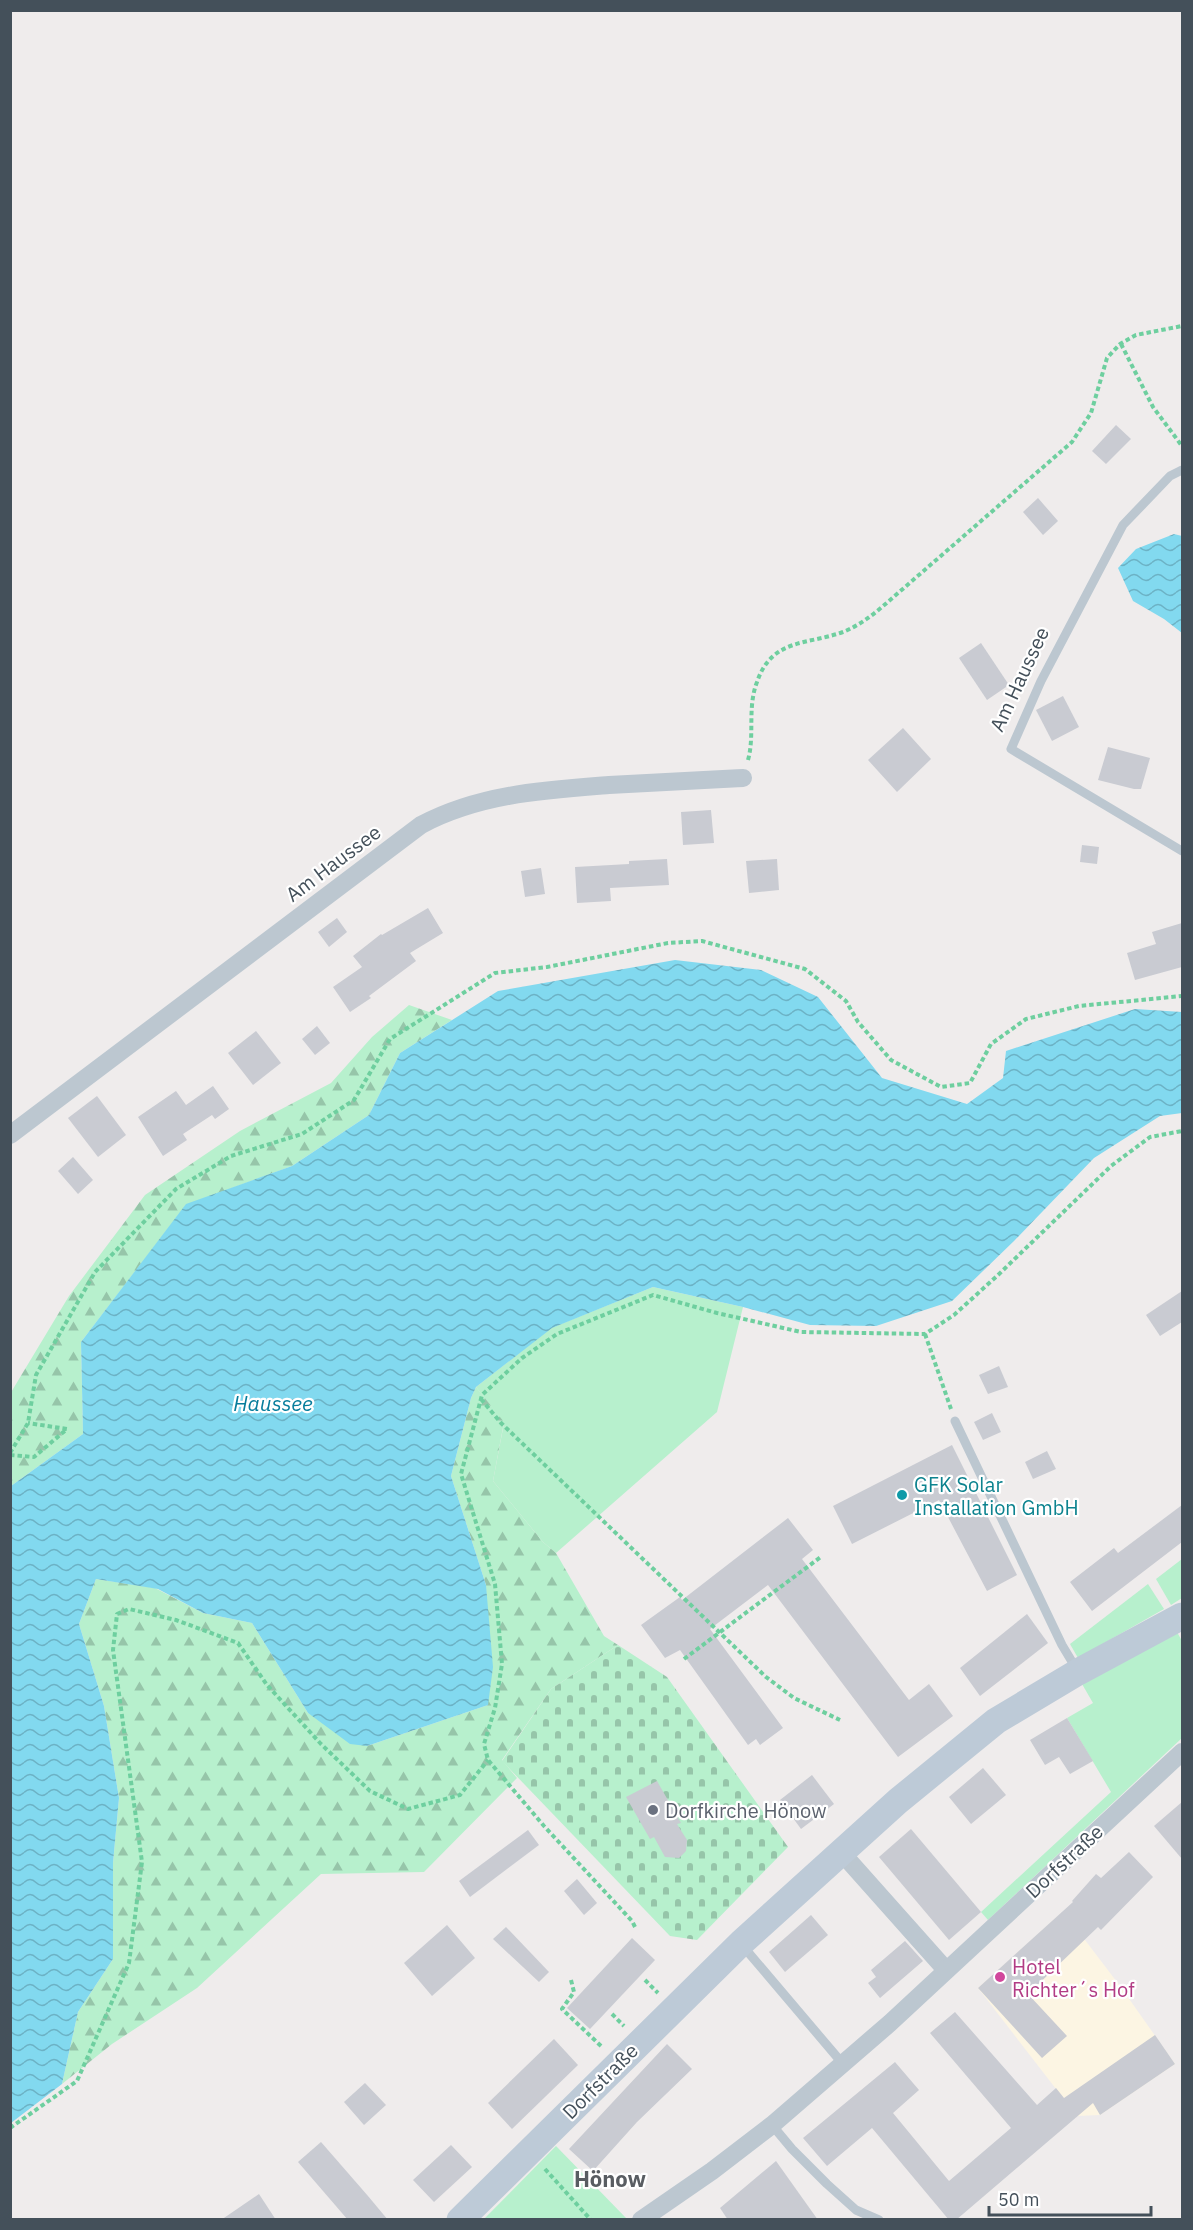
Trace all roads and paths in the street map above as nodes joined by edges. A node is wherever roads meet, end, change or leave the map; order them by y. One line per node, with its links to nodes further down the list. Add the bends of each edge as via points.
1 (1182, 326): 2 (path, via 1136,335)
2 (1120, 344): 3 (path, via 1153,407); 5 (path, via 1107,358 1091,413 1072,442 861,623 801,642 769,658 762,667 750,711 751,750)
3 (1182, 446)
4 (1182, 470): 6 (lane, Am Haussee, via 1170,476 1123,525 1041,681 1011,749)
5 (743, 778): 9 (street, Am Haussee, via 528,792 467,804 438,816)
6 (1182, 851)
7 (1182, 996): 13 (path, via 1079,1006 1026,1019 991,1044 970,1083 941,1087 891,1060 858,1022 846,1001 805,969 702,941 668,943 495,973 390,1039 354,1100 302,1134 231,1156 176,1189 95,1272 36,1375)
8 (1182, 1131): 10 (path, via 1150,1137 1111,1166 954,1315)
9 (10, 1136)
10 (925, 1334): 11 (path, via 801,1332 653,1295 557,1334 522,1358); 12 (path)
11 (481, 1399): 17 (path, via 501,1423); 22 (path, via 461,1474 495,1584 502,1664 484,1744)
12 (955, 1421): 19 (lane)
13 (28, 1423): 14 (path); 14 (path, via 67,1429 34,1457)
14 (10, 1454)
15 (822, 1556): 17 (path)
16 (1182, 1616): 19 (main road, Dorfstraße)
17 (720, 1632): 18 (path); 20 (path, via 794,1698)
18 (684, 1659)
19 (1078, 1672): 23 (main road, Dorfstraße, via 996,1721)
20 (840, 1720)
21 (1182, 1752): 26 (street, Dorfstraße)
22 (488, 1760): 24 (path); 35 (path, via 460,1795 408,1809 370,1791 321,1744 267,1685 238,1643 176,1620 129,1609 117,1614 114,1650 142,1862 129,1964 77,2081)
23 (841, 1852): 25 (main road, Dorfstraße); 26 (street)
24 (636, 1928)
25 (741, 1943): 33 (lane); 36 (main road, Dorfstraße)
26 (946, 1970): 33 (street, Dorfstraße)
27 (571, 1980): 32 (path, via 574,1992 562,2009)
28 (645, 1980): 29 (path)
29 (658, 1993)
30 (612, 2014): 31 (path)
31 (625, 2028)
32 (604, 2049)
33 (843, 2064): 34 (street, Dorfstraße)
34 (772, 2125): 39 (street, Dorfstraße); 40 (lane, via 826,2184 856,2210)
35 (10, 2128)
36 (529, 2151): 37 (main road, Dorfstraße); 38 (path)
37 (460, 2220)
38 (591, 2220)
39 (641, 2220)
40 (879, 2220)

